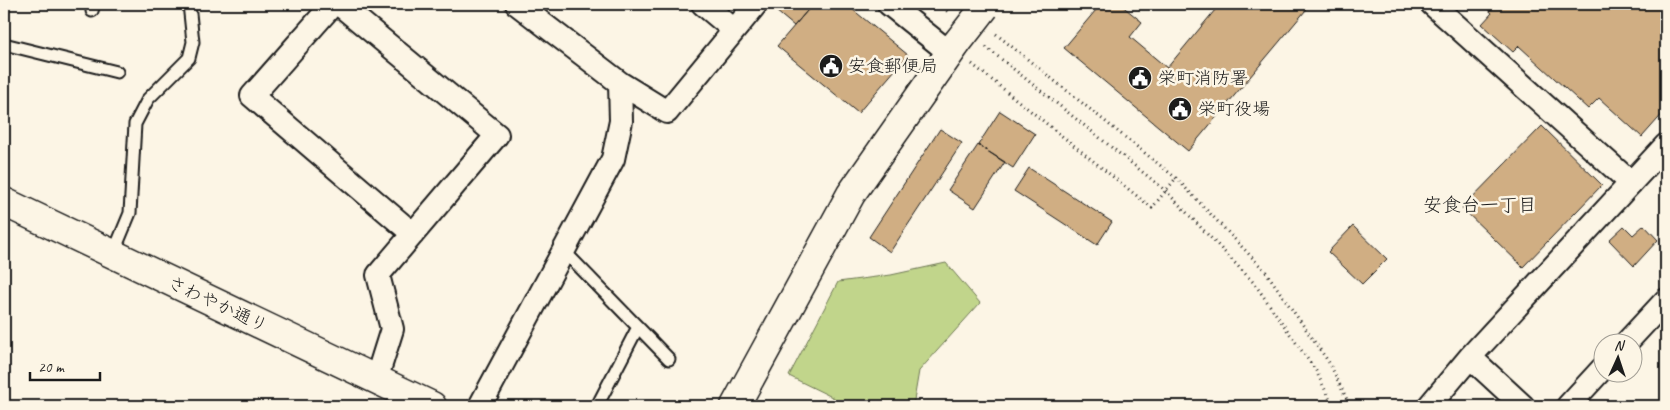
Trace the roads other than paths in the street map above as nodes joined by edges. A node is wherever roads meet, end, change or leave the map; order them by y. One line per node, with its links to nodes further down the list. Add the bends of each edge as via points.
1 (189, 4): 20 (lane, via 193,42 189,58 148,99 135,124 130,212)
2 (333, 4): 18 (street, via 252,96)
3 (339, 4): 18 (street, via 497,135)
4 (517, 4): 14 (street)
5 (703, 4): 10 (street)
6 (756, 4): 10 (street)
7 (889, 4): 11 (street)
8 (1432, 4): 16 (street)
9 (986, 5): 11 (street, bridge)
10 (734, 30): 14 (street, via 667,112)
11 (961, 39): 31 (street, via 850,194)
12 (4, 44): 13 (lane)
13 (116, 72)
14 (620, 83): 19 (street, via 621,120 613,159)
15 (1666, 144): 16 (street)
16 (1631, 183): 24 (street)
17 (4, 202): 20 (street, さわやか通り)
18 (413, 234): 27 (street, via 378,276 392,329)
19 (564, 251): 22 (lane); 29 (street)
20 (113, 254): 27 (street, さわやか通り)
21 (1666, 300): 23 (street)
22 (638, 327): 25 (lane); 30 (lane)
23 (1636, 332)
24 (1470, 357): 32 (street); 33 (street)
25 (670, 359)
26 (1592, 379): 34 (street)
27 (376, 380): 28 (street, さわやか通り)
28 (432, 406)
29 (480, 406)
30 (597, 406)
31 (735, 406)
32 (1429, 406)
33 (1523, 406)
34 (1568, 406)

